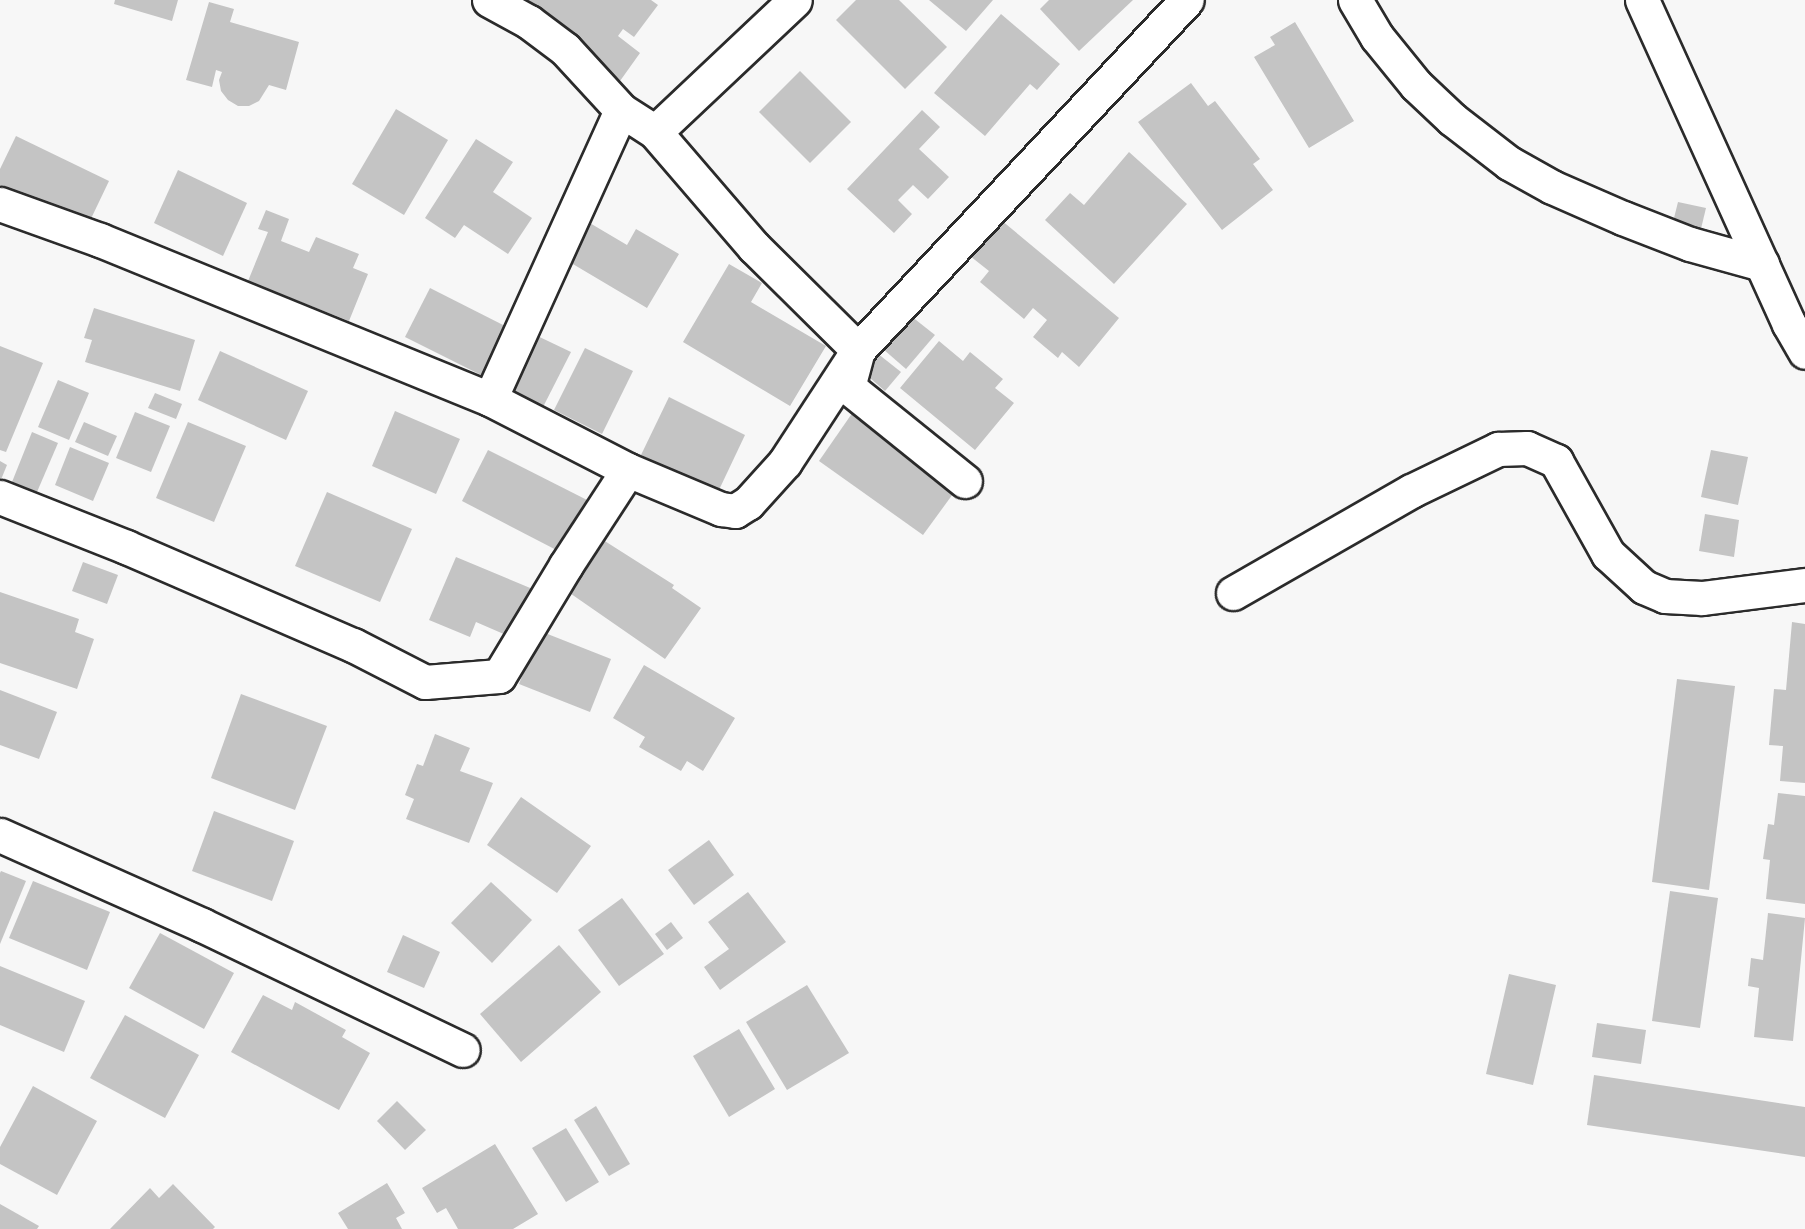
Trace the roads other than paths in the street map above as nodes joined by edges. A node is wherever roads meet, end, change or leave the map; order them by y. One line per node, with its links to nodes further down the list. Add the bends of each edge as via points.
1 (489, 0): 6 (street, via 529,22 565,49)
2 (795, 0): 7 (street)
3 (1188, 0): 10 (street)
4 (1355, 0): 9 (street, via 1377,37 1416,85 1509,163 1623,218 1690,244)
5 (1642, 0): 9 (street)
6 (621, 110): 7 (street); 12 (street)
7 (655, 132): 10 (street, via 754,247)
8 (0, 204): 12 (street, via 100,240)
9 (1762, 264): 11 (street)
10 (858, 350): 13 (street, via 785,462 742,508 726,511); 14 (street, via 848,387)
11 (1805, 352)
12 (490, 399): 13 (street)
13 (628, 470): 15 (street, via 499,676 425,682 353,645)
14 (965, 481)
15 (0, 497)
16 (1805, 585): 17 (street, via 1702,598 1665,596 1644,587 1608,554 1556,461 1527,448 1498,449 1411,491)
17 (1233, 593)
18 (0, 835): 19 (street, via 202,925)
19 (463, 1050)

